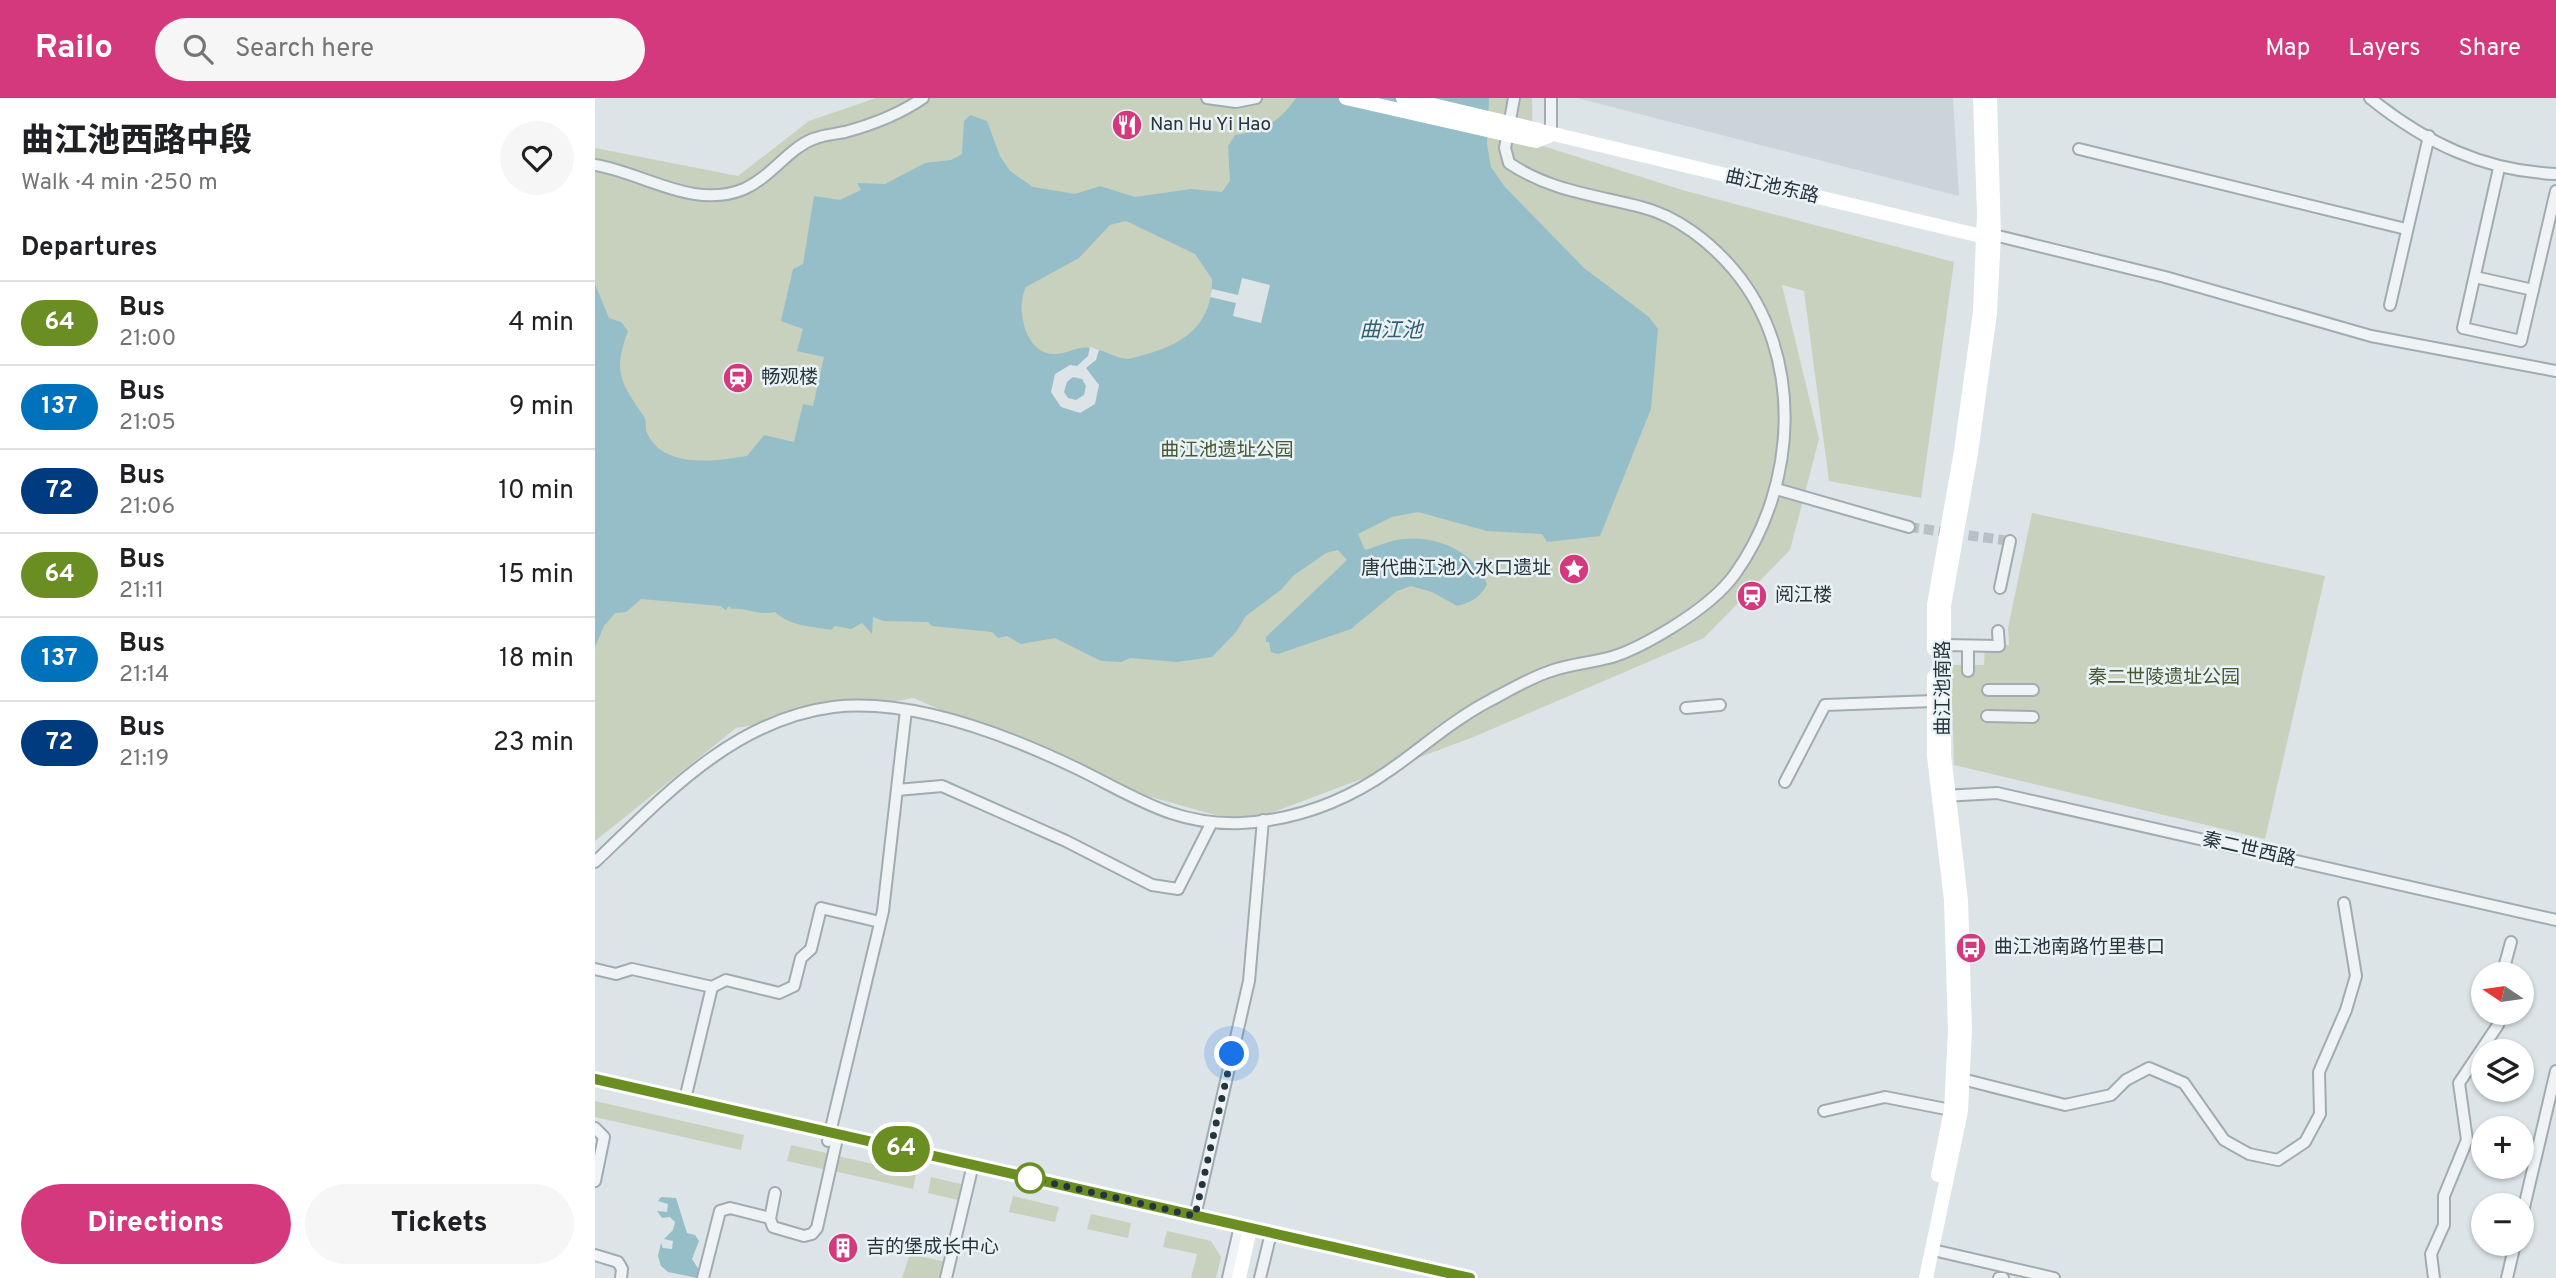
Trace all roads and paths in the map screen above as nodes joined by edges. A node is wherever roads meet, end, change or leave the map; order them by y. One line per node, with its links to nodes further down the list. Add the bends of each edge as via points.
1 (923, 98): 14 (street, via 862,126 813,139 776,169 723,195 696,195)
2 (1207, 98): 3 (street, via 1236,102)
3 (1256, 98)
4 (1346, 98): 11 (main road, 曲江池东路, bridge, via 1536,141)
5 (1403, 98): 11 (main road, 曲江池东路, bridge)
6 (1514, 98): 24 (street, via 1505,148 1509,163 1527,176 1555,186 1671,219 1716,251 1753,296 1773,339 1782,378 1783,453)
7 (1551, 98): 11 (street)
8 (1980, 98): 19 (main road, 曲江池南路)
9 (1990, 98): 19 (main road, 曲江池南路)
10 (2370, 98): 12 (street)
11 (1545, 132): 19 (main road, 曲江池东路)
12 (2429, 136): 15 (street, via 2461,156); 18 (street)
13 (2079, 149): 18 (street)
14 (595, 165)
15 (2499, 169): 16 (street); 20 (street)
16 (2556, 174)
17 (2556, 191): 21 (street)
18 (2406, 229): 22 (street)
19 (1988, 236): 23 (street, via 2165,277 2371,336); 29 (main road, 曲江池南路, via 1990,313 1944,606); 36 (main road, 曲江池南路, via 1961,451 1934,605)
20 (2475, 277): 21 (street); 21 (street, via 2463,328 2486,334 2521,341)
21 (2533, 290)
22 (2391, 305)
23 (2556, 371)
24 (1776, 488): 25 (street); 45 (street, via 1761,529 1734,577 1674,626 1617,656 1549,671 1485,702 1387,772 1326,806)
25 (1909, 527)
26 (2010, 541): 27 (street)
27 (2000, 588)
28 (1997, 632): 31 (street)
29 (1944, 645): 30 (street); 44 (main road, 曲江池南路)
30 (1968, 646): 31 (street); 33 (street)
31 (1999, 646): 32 (street)
32 (2000, 659)
33 (1968, 671)
34 (1987, 690): 35 (street)
35 (2033, 690)
36 (1934, 701): 42 (street, via 1825,705); 44 (main road, 曲江池南路, via 1934,756)
37 (1720, 705): 38 (street)
38 (1686, 708)
39 (906, 710): 43 (street); 46 (street, via 1032,748 1157,811); 47 (street, via 863,705 803,712 743,737 687,776)
40 (1987, 716): 41 (street)
41 (2033, 717)
42 (1785, 782)
43 (897, 790): 46 (street, via 943,786 1152,885 1178,889); 50 (street)
44 (1945, 796): 49 (street, 秦二世西路, via 1997,793); 58 (main road, 曲江池南路, via 1961,900); 61 (main road, 曲江池南路, via 1955,1030)
45 (1263, 820): 46 (street); 69 (street, via 1249,981)
46 (1212, 822)
47 (595, 862)
48 (2344, 903): 58 (street, via 2356,976 2319,1072 2320,1114 2305,1142 2278,1160 2249,1154 2224,1140 2184,1083 2149,1069 2126,1080 2111,1095 2065,1105)
49 (2556, 920)
50 (880, 922): 54 (street, via 821,908 811,949 801,958 794,986 779,993 726,980); 64 (street)
51 (2511, 942): 52 (street)
52 (2506, 962)
53 (595, 969): 54 (street, via 616,974 632,969)
54 (712, 987): 60 (street)
55 (2497, 1026): 87 (street, via 2459,1083 2466,1140 2444,1196 2444,1225 2431,1254)
56 (2556, 1071): 68 (street)
57 (595, 1079): 60 (main road)
58 (1962, 1079): 72 (main road, 曲江池南路, via 1961,1111)
59 (595, 1087): 64 (main road)
60 (685, 1099): 64 (main road)
61 (1951, 1110): 62 (street, via 1885,1097); 84 (main road, 曲江池南路)
62 (1824, 1111)
63 (595, 1128): 66 (street, via 604,1137)
64 (831, 1139): 65 (main road); 69 (main road); 70 (street, via 815,1231 808,1236 778,1230)
65 (971, 1173): 71 (main road); 77 (street)
66 (595, 1181)
67 (775, 1193): 70 (street)
68 (2527, 1193)
69 (1195, 1216): 71 (main road)
70 (770, 1217): 76 (street, via 728,1208 720,1211)
71 (1254, 1234): 78 (street); 79 (main road); 80 (main road); 81 (street); 82 (main road); 83 (main road)
72 (1933, 1250): 85 (main road, 曲江池南路); 86 (street)
73 (595, 1255): 75 (street, via 618,1262)
74 (2512, 1256): 88 (street)
75 (621, 1278)
76 (703, 1278)
77 (946, 1278)
78 (1228, 1278)
79 (1239, 1278)
80 (1249, 1278)
81 (1260, 1278)
82 (1430, 1278)
83 (1470, 1278)
84 (1916, 1278)
85 (1926, 1278)
86 (2054, 1278)
87 (2434, 1278)
88 (2507, 1278)

